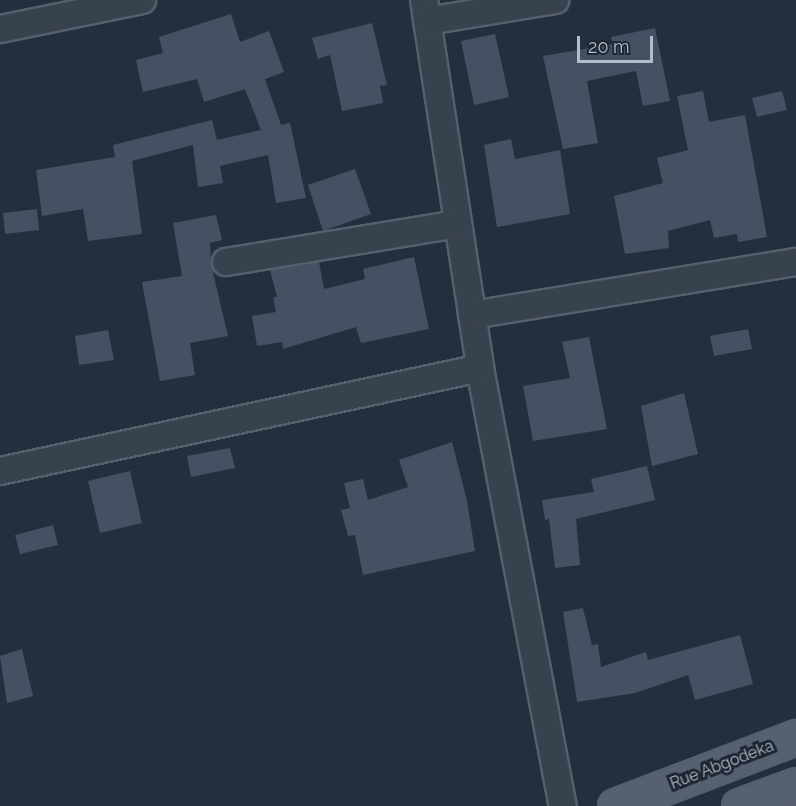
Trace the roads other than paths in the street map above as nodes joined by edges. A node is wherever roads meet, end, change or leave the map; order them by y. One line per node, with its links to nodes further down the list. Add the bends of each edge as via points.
1 (142, 0): 4 (street)
2 (555, 0): 3 (street)
3 (425, 10): 5 (street)
4 (0, 29)
5 (458, 224): 6 (street); 8 (street)
6 (226, 262)
7 (796, 262): 8 (street)
8 (472, 315): 9 (street)
9 (480, 368): 10 (street); 13 (street)
10 (0, 471)
11 (796, 737): 14 (main road, Rue Abgodeka)
12 (796, 785): 15 (main road)
13 (563, 806)
14 (615, 806)
15 (739, 806)

